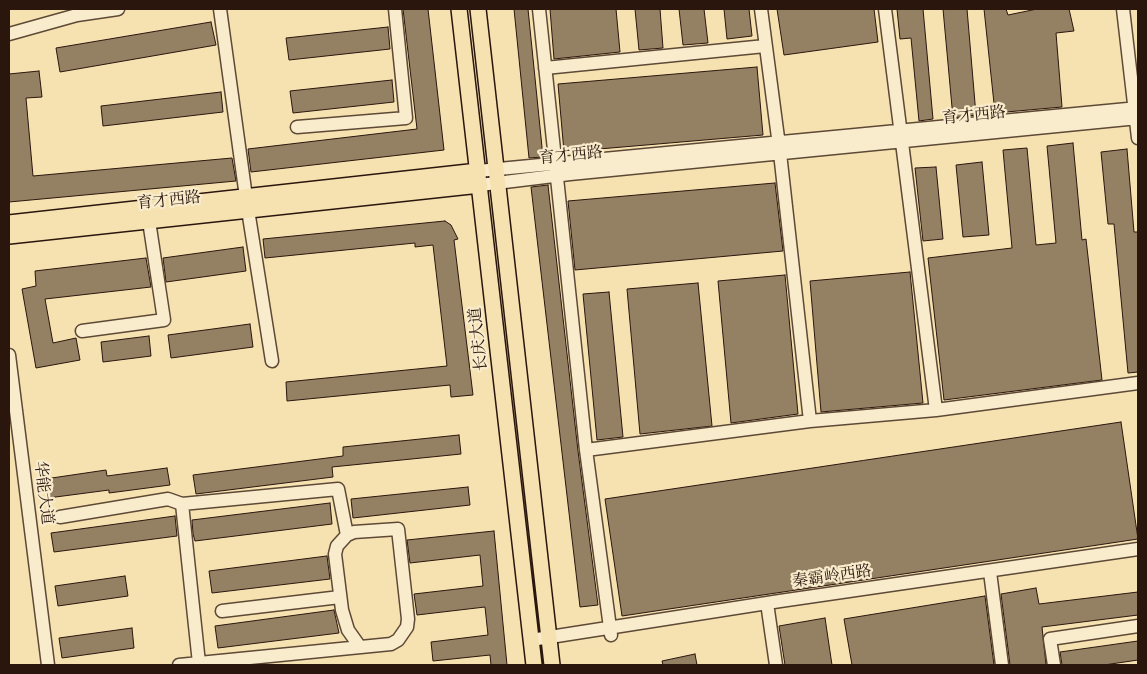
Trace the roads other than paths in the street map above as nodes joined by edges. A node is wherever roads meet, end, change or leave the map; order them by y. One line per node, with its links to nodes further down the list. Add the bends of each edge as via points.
1 (118, 9): 10 (street)
2 (220, 9): 22 (street)
3 (395, 9): 15 (street, via 406,118)
4 (459, 9): 21 (main road, 长庆大道)
5 (478, 9): 20 (main road)
6 (538, 9): 13 (street)
7 (761, 9): 12 (street)
8 (885, 9): 16 (street)
9 (1124, 9): 14 (street)
10 (76, 12): 11 (street)
11 (9, 34)
12 (765, 46): 13 (street); 18 (street)
13 (545, 68): 19 (street)
14 (1137, 113): 16 (street, 育才西路); 17 (street)
15 (297, 127)
16 (902, 136): 18 (street, 育才西路); 31 (street)
17 (1138, 138)
18 (779, 148): 19 (street, 育才西路); 32 (street)
19 (556, 170): 20 (street, 育才西路); 33 (street)
20 (497, 176): 21 (street, 育才西路); 45 (main road)
21 (479, 178): 22 (main road, 育才西路); 46 (main road, 长庆大道)
22 (247, 203): 23 (main road, 育才西路); 24 (main road, 育才西路); 28 (street)
23 (149, 221): 25 (main road, 育才西路); 26 (street, via 164,320)
24 (9, 223)
25 (9, 236)
26 (82, 331)
27 (9, 355): 50 (street, 华能大道)
28 (272, 361)
29 (1138, 383): 31 (street)
30 (9, 410): 49 (street, 华能大道)
31 (936, 410): 32 (street)
32 (810, 421): 33 (street)
33 (586, 450): 44 (street)
34 (182, 504): 35 (street, via 168,499); 36 (street, via 338,489); 48 (street)
35 (60, 517)
36 (347, 535): 40 (street, via 337,546 335,554); 47 (street, via 398,529 407,627 391,644)
37 (1138, 549): 39 (street, 秦霸岭西路)
38 (1138, 556): 39 (street, 秦霸岭西路)
39 (990, 576): 41 (street, 秦霸岭西路); 55 (street)
40 (340, 597): 42 (street); 47 (street, via 348,630)
41 (768, 607): 44 (street, 秦霸岭西路); 54 (street)
42 (222, 610)
43 (1138, 626): 56 (street, via 1050,639)
44 (611, 631): 45 (street, 秦霸岭西路)
45 (549, 641): 46 (street, 秦霸岭西路); 53 (main road)
46 (531, 644): 52 (main road, 长庆大道)
47 (360, 647): 48 (street)
48 (200, 663): 51 (street)
49 (40, 665)
50 (48, 665)
51 (179, 665)
52 (534, 665)
53 (552, 665)
54 (776, 665)
55 (1002, 665)
56 (1054, 665)

